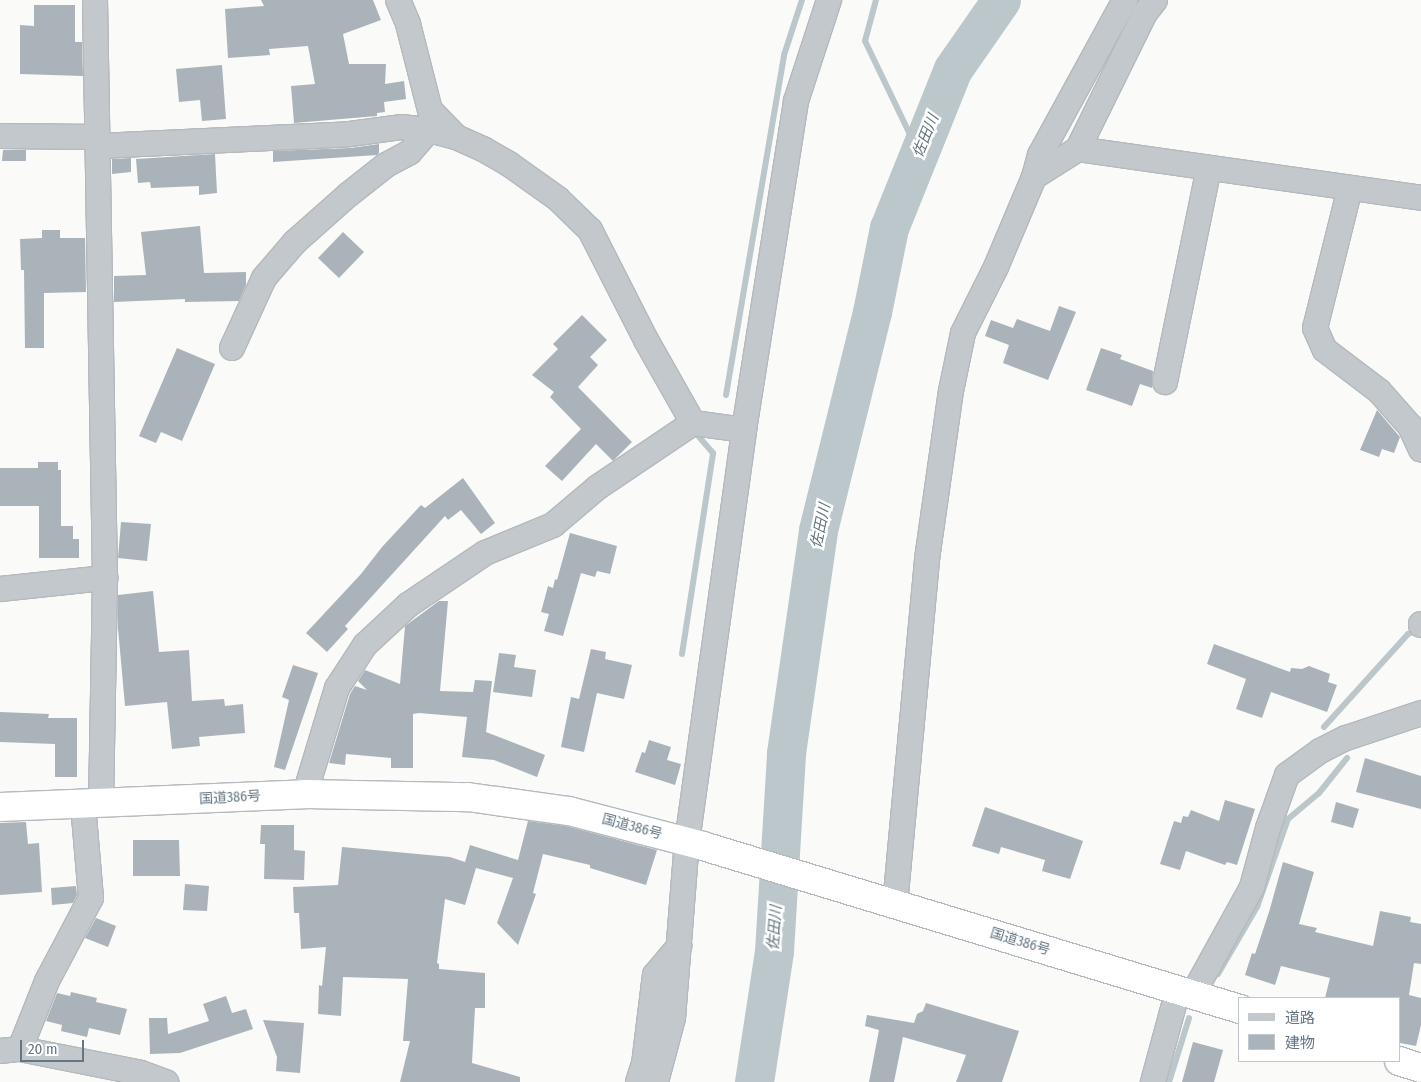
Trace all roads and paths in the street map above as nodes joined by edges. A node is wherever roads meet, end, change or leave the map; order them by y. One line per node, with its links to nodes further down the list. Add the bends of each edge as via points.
1 (95, 0): 9 (street)
2 (398, 0): 8 (street, via 408,24 430,110)
3 (829, 0): 18 (street, via 796,101)
4 (1126, 0): 12 (street, via 1040,155)
5 (1155, 0): 10 (street, via 1145,13)
6 (429, 130): 8 (street); 9 (street, via 401,128 350,134); 15 (street, via 410,152 386,165 295,242 264,278)
7 (0, 136): 9 (street)
8 (456, 137): 17 (street, via 509,164 558,199 590,230)
9 (99, 142): 20 (street)
10 (1078, 149): 11 (street); 12 (street)
11 (1209, 168): 13 (street); 16 (street)
12 (1034, 177): 27 (street, via 996,267 963,332 927,559)
13 (1350, 188): 14 (street); 19 (street, via 1315,328 1325,350 1379,391 1410,426)
14 (1421, 198)
15 (232, 348)
16 (1165, 382)
17 (692, 423): 18 (street); 23 (street, via 598,487 554,525 485,552 408,605 365,645 337,688)
18 (744, 430): 26 (street)
19 (1421, 450)
20 (105, 578): 21 (street); 24 (street)
21 (0, 589)
22 (1421, 713): 29 (street, via 1346,738 1320,751 1287,775 1252,887)
23 (305, 794): 24 (highway, 国道386号); 26 (highway, 国道386号, via 468,797 568,811)
24 (92, 804): 25 (highway, 国道386号); 31 (street, via 91,898)
25 (0, 807)
26 (695, 844): 27 (highway, 国道386号); 28 (street)
27 (895, 905): 29 (highway, 国道386号)
28 (679, 946): 35 (street, via 655,975 644,1064); 36 (street, via 673,1018)
29 (1186, 992): 30 (highway, 国道386号); 37 (street)
30 (1238, 1008)
31 (10, 1050): 34 (street, via 141,1073)
32 (1401, 1062): 33 (highway)
33 (1421, 1068)
34 (166, 1082)
35 (638, 1082)
36 (656, 1082)
37 (1153, 1082)

